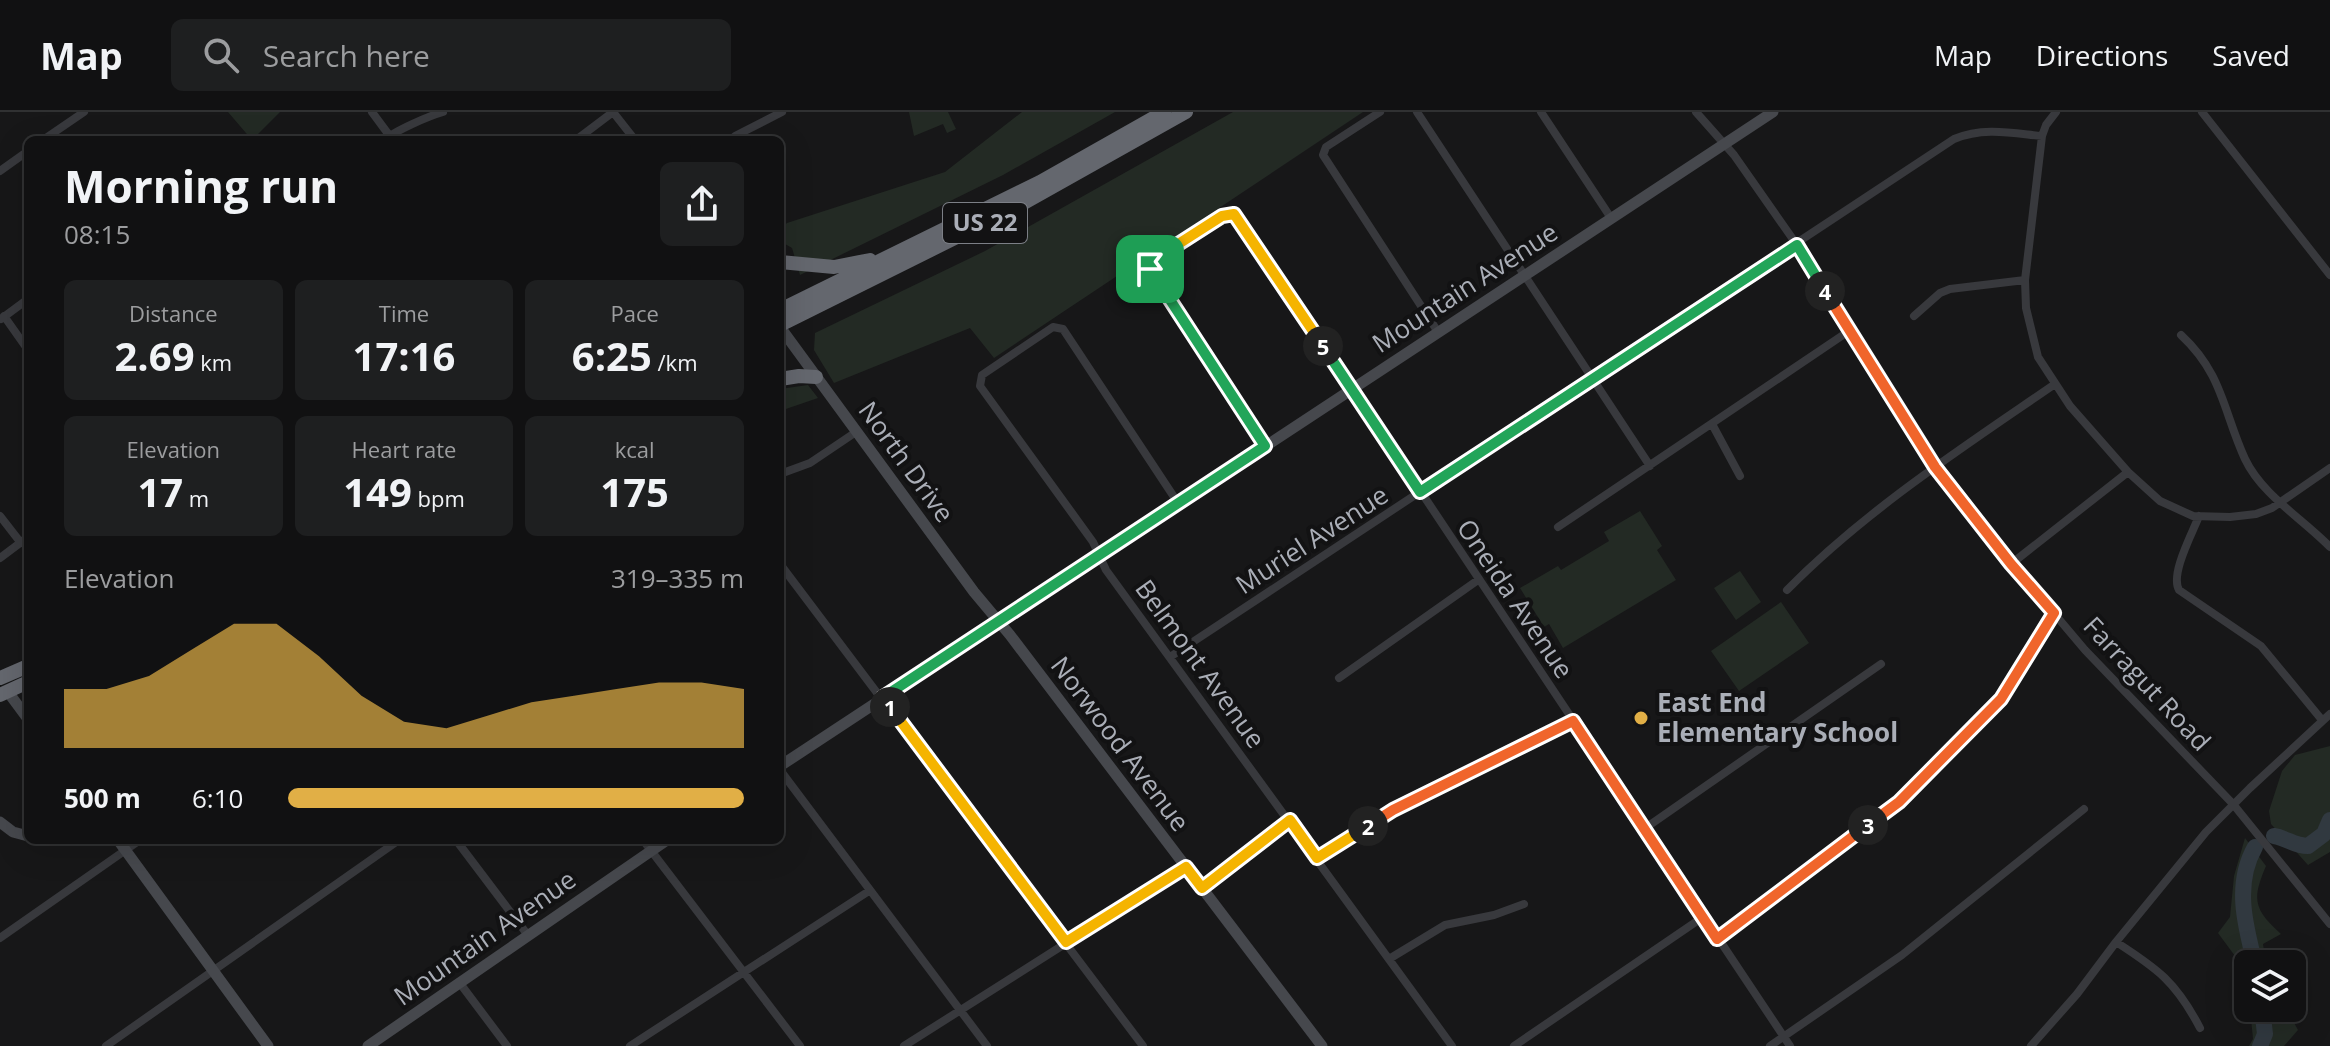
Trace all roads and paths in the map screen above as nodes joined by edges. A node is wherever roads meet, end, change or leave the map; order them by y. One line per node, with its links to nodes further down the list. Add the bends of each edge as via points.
1 (84, 112): 15 (street)
2 (372, 112): 16 (street)
3 (443, 112): 17 (street)
4 (613, 112): 18 (street); 19 (street)
5 (782, 112): 20 (street)
6 (1164, 112): 27 (highway, US 22)
7 (1186, 112): 36 (highway, US 22, via 1015,208)
8 (1380, 112): 39 (street, via 1326,147 1323,155)
9 (1417, 112): 29 (street)
10 (1541, 112): 25 (street)
11 (1696, 112): 22 (street, Farragut Road)
12 (1773, 112): 22 (street, Mountain Avenue)
13 (2056, 112): 21 (street)
14 (2202, 112): 30 (street)
15 (49, 136)
16 (386, 136)
17 (391, 136)
18 (581, 136)
19 (632, 136)
20 (735, 136)
21 (2042, 136): 26 (street, Muriel Avenue, via 1992,130 1954,139); 31 (street)
22 (1724, 144): 25 (street, Mountain Avenue); 26 (street, Farragut Road)
23 (24, 154): 24 (street)
24 (0, 171)
25 (1611, 218): 29 (street, Mountain Avenue)
26 (1797, 245): 37 (street, Farragut Road); 44 (street, Muriel Avenue)
27 (894, 255): 28 (highway, via 834,267); 33 (highway, US 22)
28 (784, 262)
29 (1525, 275): 39 (street, Mountain Avenue); 44 (street)
30 (2330, 275)
31 (2025, 280): 34 (street, via 1950,289); 45 (street, via 2031,338)
32 (24, 302): 35 (street)
33 (784, 308)
34 (1914, 316)
35 (2, 318): 41 (street)
36 (784, 324)
37 (1849, 331): 47 (street); 51 (street, Farragut Road)
38 (784, 332): 42 (street, North Drive)
39 (1438, 332): 46 (street, Mountain Avenue)
40 (2181, 335): 58 (street, via 2222,393 2245,460)
41 (24, 345)
42 (816, 377): 43 (highway); 48 (street, North Drive)
43 (784, 378)
44 (1593, 379): 50 (street); 56 (street, Muriel Avenue)
45 (2055, 384): 51 (street); 53 (street)
46 (1352, 389): 49 (street, Mountain Avenue); 49 (street, Oneida Avenue, via 1234,214 1222,216 1155,259 1150,269); 56 (street, Oneida Avenue)
47 (1712, 424): 50 (street); 55 (street)
48 (856, 432): 54 (street, via 810,463); 71 (street, North Drive)
49 (1265, 446): 57 (street, Mountain Avenue)
50 (1650, 466): 61 (street)
51 (1935, 467): 66 (street, Farragut Road); 69 (street, via 1826,550)
52 (2330, 468): 58 (street)
53 (2128, 472): 60 (street, via 2160,501); 66 (street)
54 (784, 473)
55 (1740, 476)
56 (1420, 492): 68 (street, Oneida Avenue); 72 (street, Muriel Avenue)
57 (1178, 503): 64 (street, Mountain Avenue); 64 (street, Belmont Avenue, via 1063,329 1058,327 986,370 980,386)
58 (2283, 503): 60 (street, via 2256,514); 63 (street)
59 (0, 516): 62 (street)
60 (2199, 516): 78 (street, via 2177,571 2179,590 2261,646)
61 (1558, 527)
62 (24, 540): 65 (street)
63 (2330, 547)
64 (1099, 555): 71 (street, Mountain Avenue); 72 (street, Belmont Avenue)
65 (0, 558)
66 (2011, 564): 70 (street, Farragut Road)
67 (784, 569): 76 (street)
68 (1478, 580): 74 (street); 79 (street, Oneida Avenue)
69 (1787, 590)
70 (2054, 613): 82 (street, Farragut Road); 103 (street, via 2001,699 1899,802)
71 (998, 622): 76 (street, Mountain Avenue); 95 (street, Norwood Avenue)
72 (1170, 657): 84 (street, Belmont Avenue)
73 (1881, 664): 86 (street)
74 (1339, 678)
75 (8, 679): 77 (street)
76 (882, 698): 80 (street, Mountain Avenue); 104 (street)
77 (24, 711)
78 (2326, 717): 82 (street)
79 (1573, 721): 86 (street, Oneida Avenue); 94 (street, via 1393,810)
80 (784, 765)
81 (784, 774): 97 (street)
82 (2233, 804): 100 (street, Farragut Road); 105 (street)
83 (2084, 809): 112 (street, via 1902,955)
84 (1290, 820): 94 (street, Belmont Avenue); 96 (street)
85 (0, 822): 87 (street)
86 (1644, 829): 99 (street, Oneida Avenue)
87 (24, 835)
88 (393, 844): 107 (street)
89 (459, 844): 101 (street)
90 (646, 844): 93 (street)
91 (661, 844): 93 (street, Mountain Avenue)
92 (121, 845): 102 (street); 107 (street)
93 (651, 851): 101 (street, Mountain Avenue); 108 (street)
94 (1317, 858): 106 (street, Belmont Avenue)
95 (1186, 867): 96 (street, Norwood Avenue); 104 (street)
96 (1202, 888): 122 (street, Norwood Avenue)
97 (869, 891): 108 (street); 110 (street)
98 (1524, 904): 106 (street, via 1445,925)
99 (1703, 917): 103 (street, Oneida Avenue); 124 (street)
100 (2330, 924)
101 (527, 934): 109 (street, Mountain Avenue)
102 (0, 938)
103 (1717, 939): 112 (street, Oneida Avenue)
104 (1066, 942): 110 (street); 121 (street)
105 (2116, 942): 111 (street, via 2169,979); 127 (street)
106 (1389, 959): 123 (street, Belmont Avenue)
107 (214, 971): 113 (street); 114 (street)
108 (743, 972): 117 (street); 118 (street)
109 (459, 982): 115 (street, Mountain Avenue); 116 (street)
110 (959, 1009): 119 (street); 120 (street)
111 (2200, 1028)
112 (1784, 1036): 125 (street); 126 (street, Oneida Avenue)
113 (106, 1046)
114 (268, 1046)
115 (368, 1046)
116 (507, 1046)
117 (630, 1046)
118 (800, 1046)
119 (904, 1046)
120 (987, 1046)
121 (1143, 1046)
122 (1322, 1046)
123 (1452, 1046)
124 (1514, 1046)
125 (1770, 1046)
126 (1790, 1046)
127 (2031, 1046)

